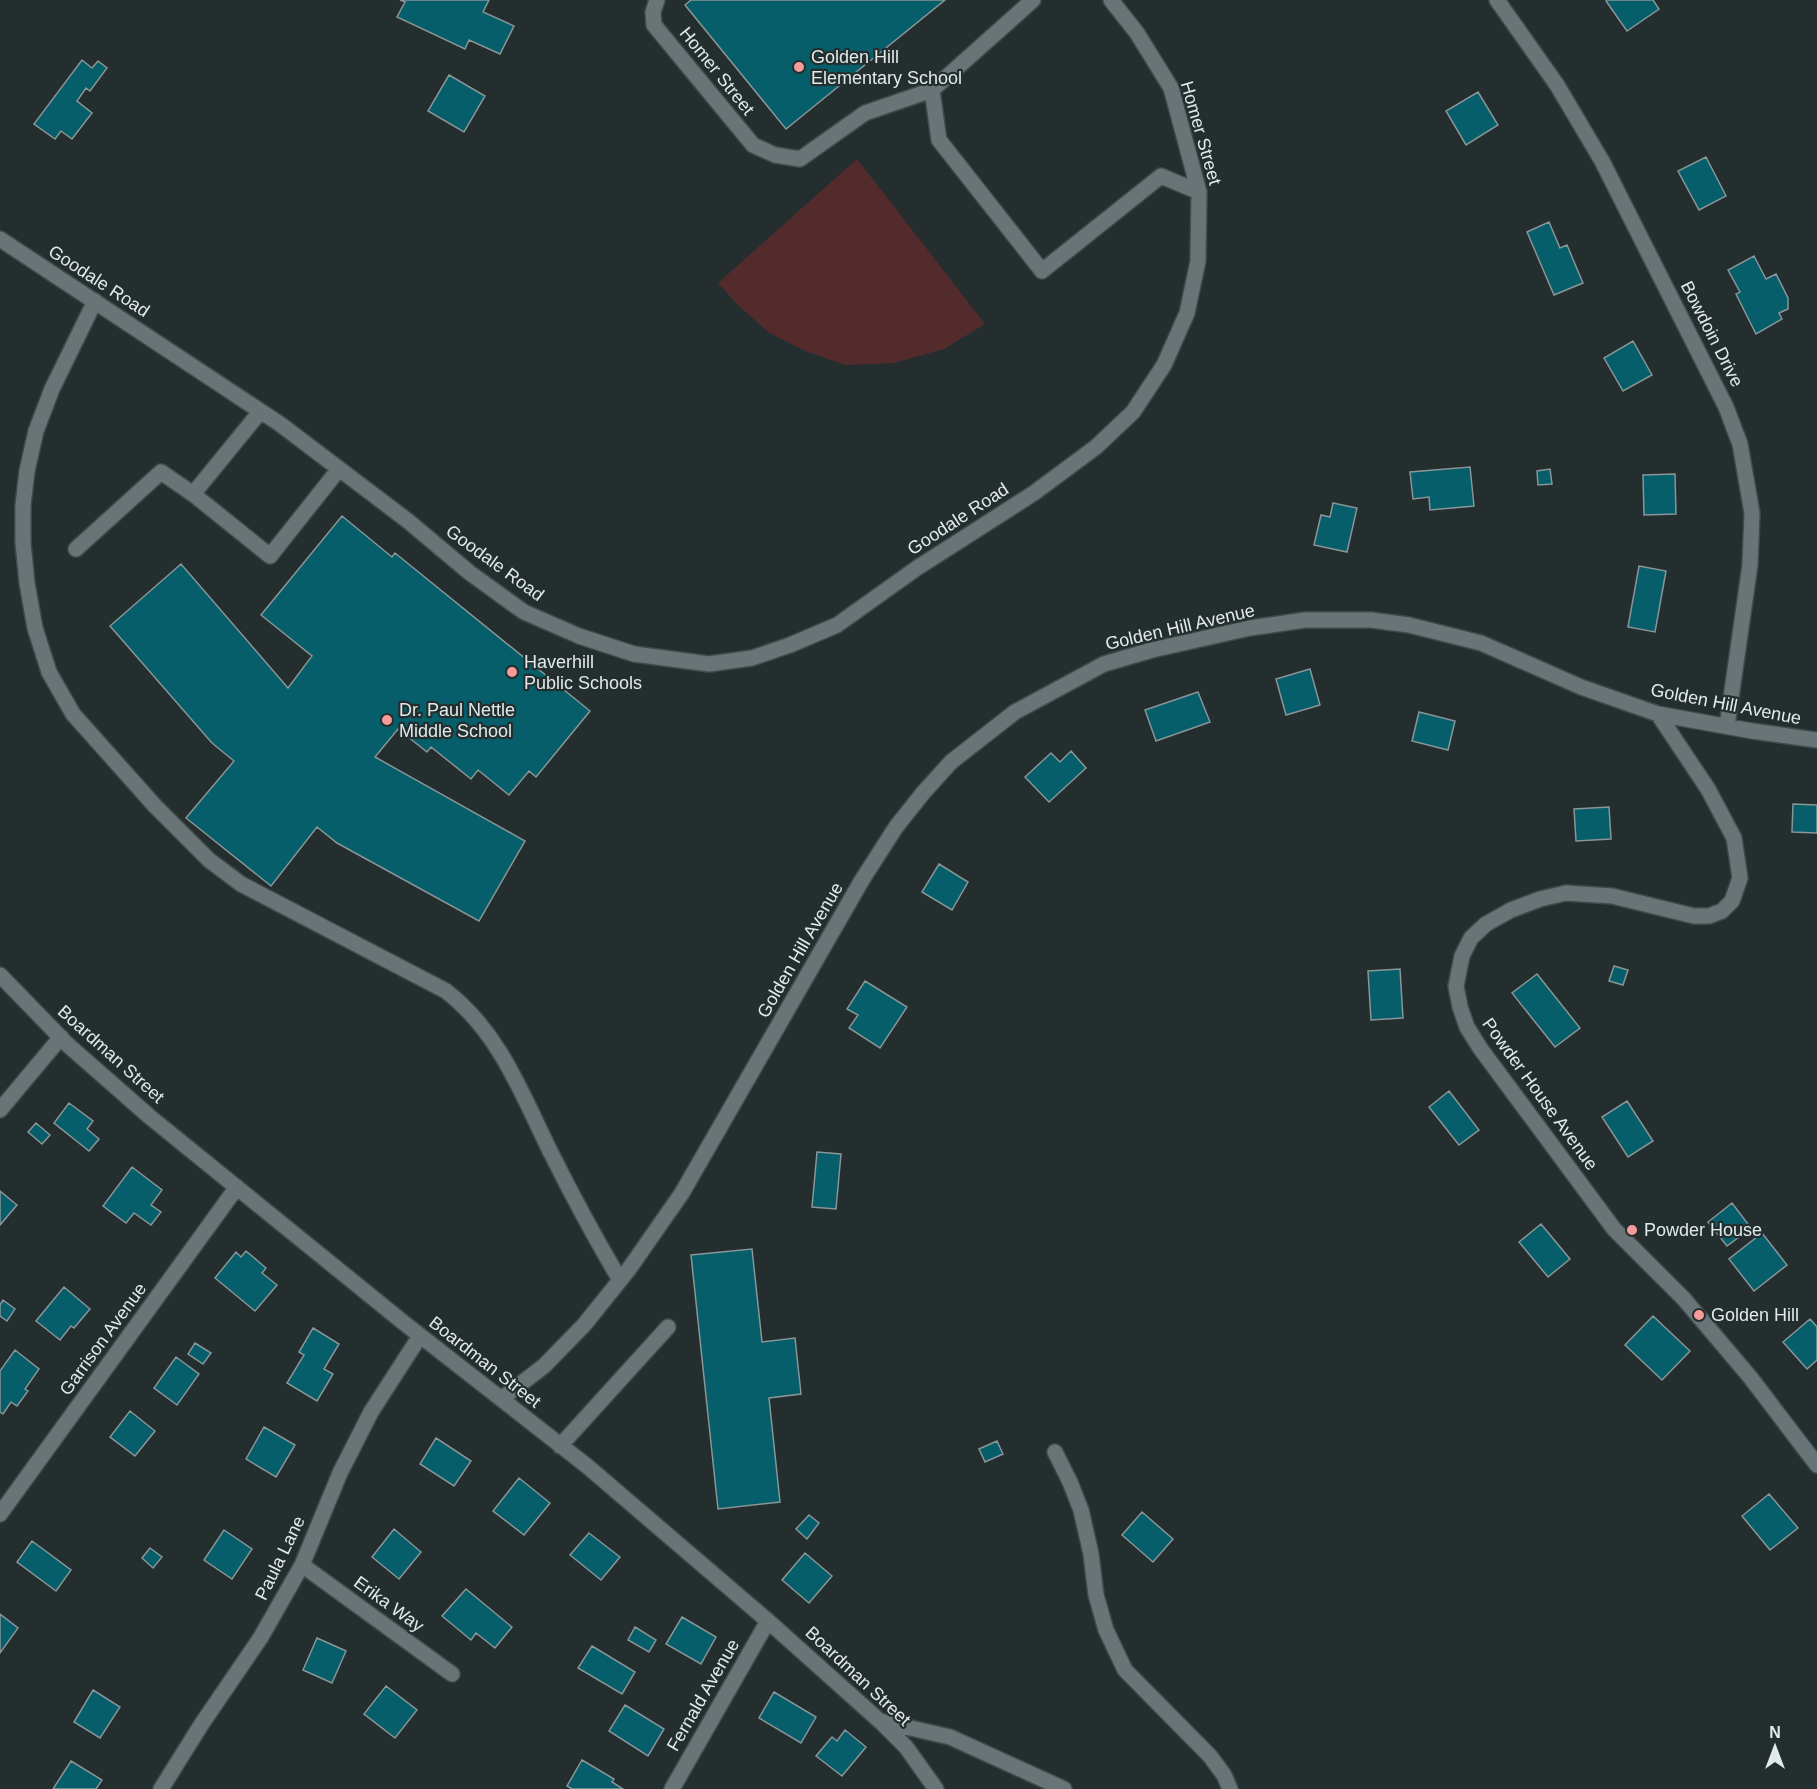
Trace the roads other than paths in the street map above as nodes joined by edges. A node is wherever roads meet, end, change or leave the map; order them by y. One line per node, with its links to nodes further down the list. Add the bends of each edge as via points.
1 (657, 0): 5 (street, Homer Street, via 654,25 753,145 775,155 800,159 865,113)
2 (1033, 0): 5 (street)
3 (1111, 0): 6 (street, Homer Street, via 1171,88)
4 (1497, 0): 15 (street, Bowdoin Drive, via 1557,85 1602,161 1721,396 1740,444 1752,513 1750,555)
5 (932, 90): 6 (street, via 939,140 1042,271 1161,176)
6 (1199, 192): 10 (street, Homer Street, via 1197,261 1187,313 1164,365)
7 (0, 239): 8 (street, Goodale Road)
8 (95, 301): 9 (street, Goodale Road); 21 (street, via 52,389 36,431 27,471 23,505 25,563 35,628 49,672 73,714 209,860 241,884 446,991 465,1006 506,1061 586,1222)
9 (260, 411): 11 (street, Goodale Road); 12 (street)
10 (1125, 419): 11 (street, Goodale Road, via 1096,447 1034,493 837,625 752,658 709,664 634,654 524,612)
11 (339, 469): 12 (street, via 270,556)
12 (193, 494): 13 (street, via 161,472)
13 (76, 549)
14 (1658, 714): 15 (street, Golden Hill Avenue); 21 (street, Golden Hill Avenue, via 1581,687 1481,643 1371,620 1305,620 1250,628 1104,664 1061,686 1015,712 951,762 896,827 682,1193); 27 (street, Powder House Avenue, via 1708,789 1734,838 1740,878 1732,901 1722,911 1694,916 1612,896 1566,893 1511,910 1471,938 1458,970 1460,1007 1480,1048 1614,1229 1684,1299 1750,1377)
15 (1726, 726): 16 (street, Golden Hill Avenue)
16 (1817, 740)
17 (0, 975): 18 (street, Boardman Street)
18 (60, 1037): 19 (street); 20 (street, Boardman Street)
19 (0, 1110)
20 (237, 1188): 23 (street, Boardman Street); 28 (street, Garrison Avenue)
21 (620, 1280): 24 (street, Golden Hill Avenue, via 544,1366)
22 (669, 1327): 25 (street)
23 (420, 1336): 24 (street, Boardman Street); 29 (street, Paula Lane, via 371,1413 340,1473)
24 (501, 1399): 25 (street, Boardman Street)
25 (560, 1446): 30 (street, Boardman Street)
26 (1055, 1452): 37 (street, via 1081,1510 1096,1595 1106,1630 1125,1670 1210,1756)
27 (1817, 1466)
28 (0, 1514)
29 (302, 1565): 31 (street, Erika Way); 33 (street, Paula Lane, via 261,1637)
30 (768, 1621): 32 (street, Boardman Street); 34 (street, Fernald Avenue)
31 (452, 1674)
32 (880, 1721): 35 (street, Boardman Street, via 906,1747); 36 (street, via 950,1737)
33 (161, 1789)
34 (672, 1789)
35 (936, 1789)
36 (1064, 1789)
37 (1230, 1789)

